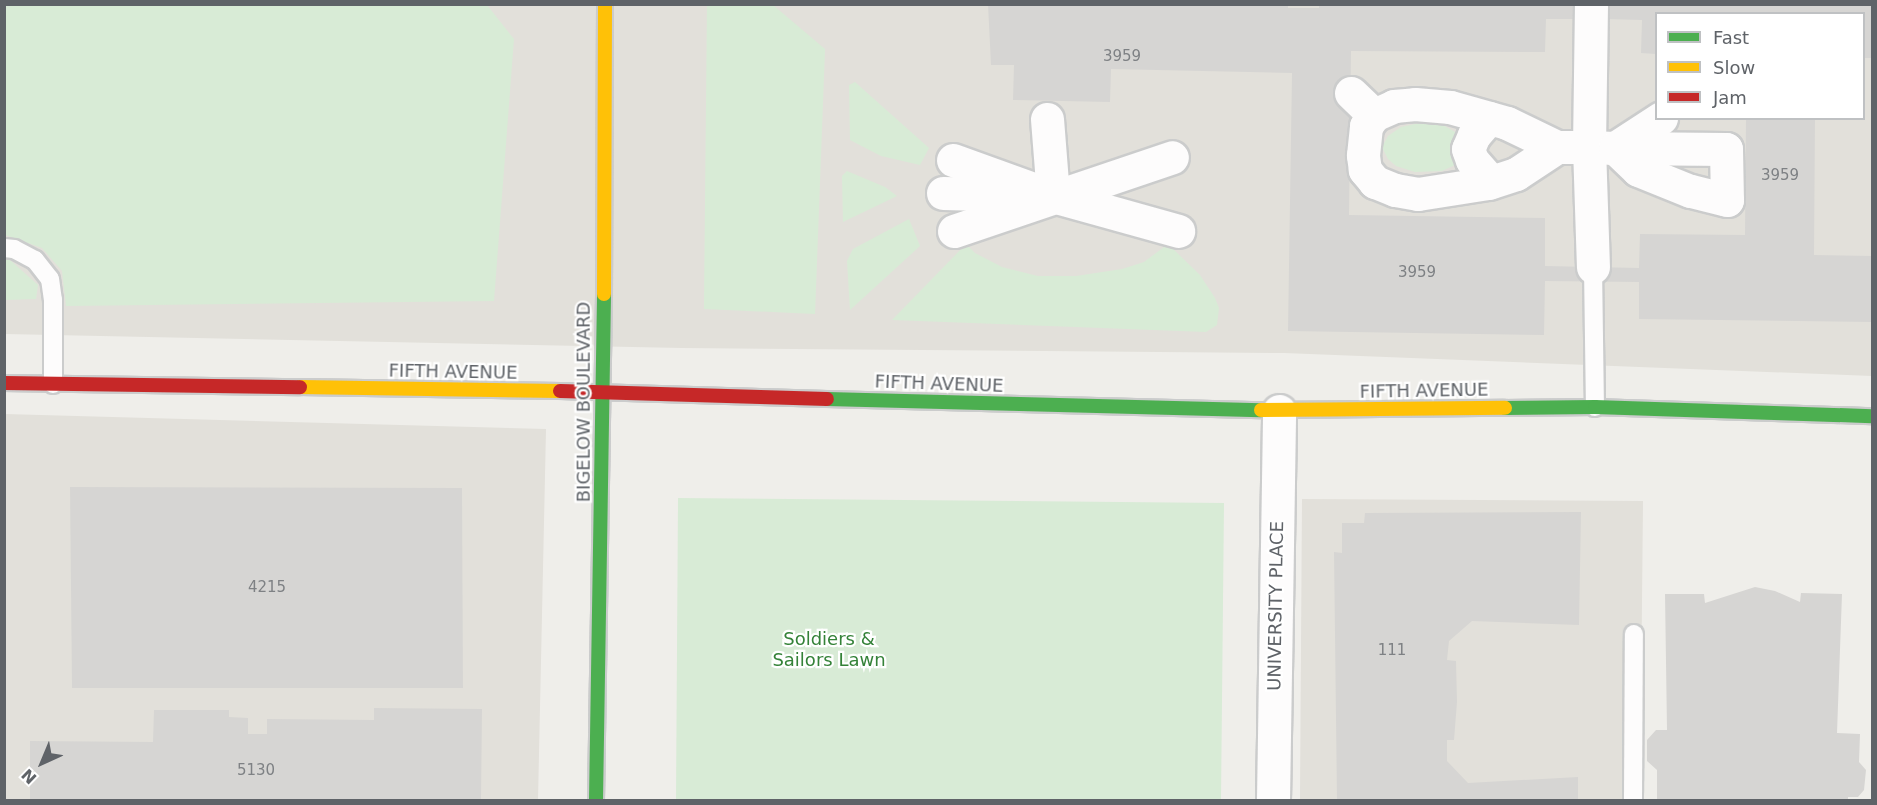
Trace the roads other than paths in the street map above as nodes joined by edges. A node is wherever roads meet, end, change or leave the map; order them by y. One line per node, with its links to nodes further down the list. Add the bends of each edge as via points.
1 (605, 4): 19 (main road, BIGELOW BOULEVARD)
2 (1591, 4): 7 (street)
3 (1489, 118): 6 (street); 10 (street, via 1468,149 1472,160); 10 (street, via 1450,107 1363,104 1366,126 1356,147 1365,170 1375,182 1395,190 1418,194)
4 (1047, 119): 12 (street)
5 (1657, 120): 7 (street)
6 (1557, 147): 7 (street); 10 (street, via 1516,174)
7 (1602, 147): 16 (street)
8 (1172, 157): 12 (street)
9 (953, 160): 12 (street)
10 (1491, 182)
11 (943, 193): 12 (street)
12 (1053, 196): 13 (street); 14 (street)
13 (954, 231)
14 (1178, 231)
15 (4, 248): 18 (lane, via 35,260 50,279)
16 (1593, 267): 20 (lane)
17 (4, 383): 18 (main road, FIFTH AVENUE)
18 (53, 384): 19 (main road, FIFTH AVENUE)
19 (604, 392): 21 (main road, FIFTH AVENUE); 24 (main road, BIGELOW BOULEVARD)
20 (1594, 407): 21 (main road, FIFTH AVENUE); 22 (main road, FIFTH AVENUE)
21 (1279, 411): 25 (street, UNIVERSITY PLACE)
22 (1872, 416)
23 (1634, 633): 26 (lane)
24 (596, 801)
25 (1274, 801)
26 (1633, 801)

